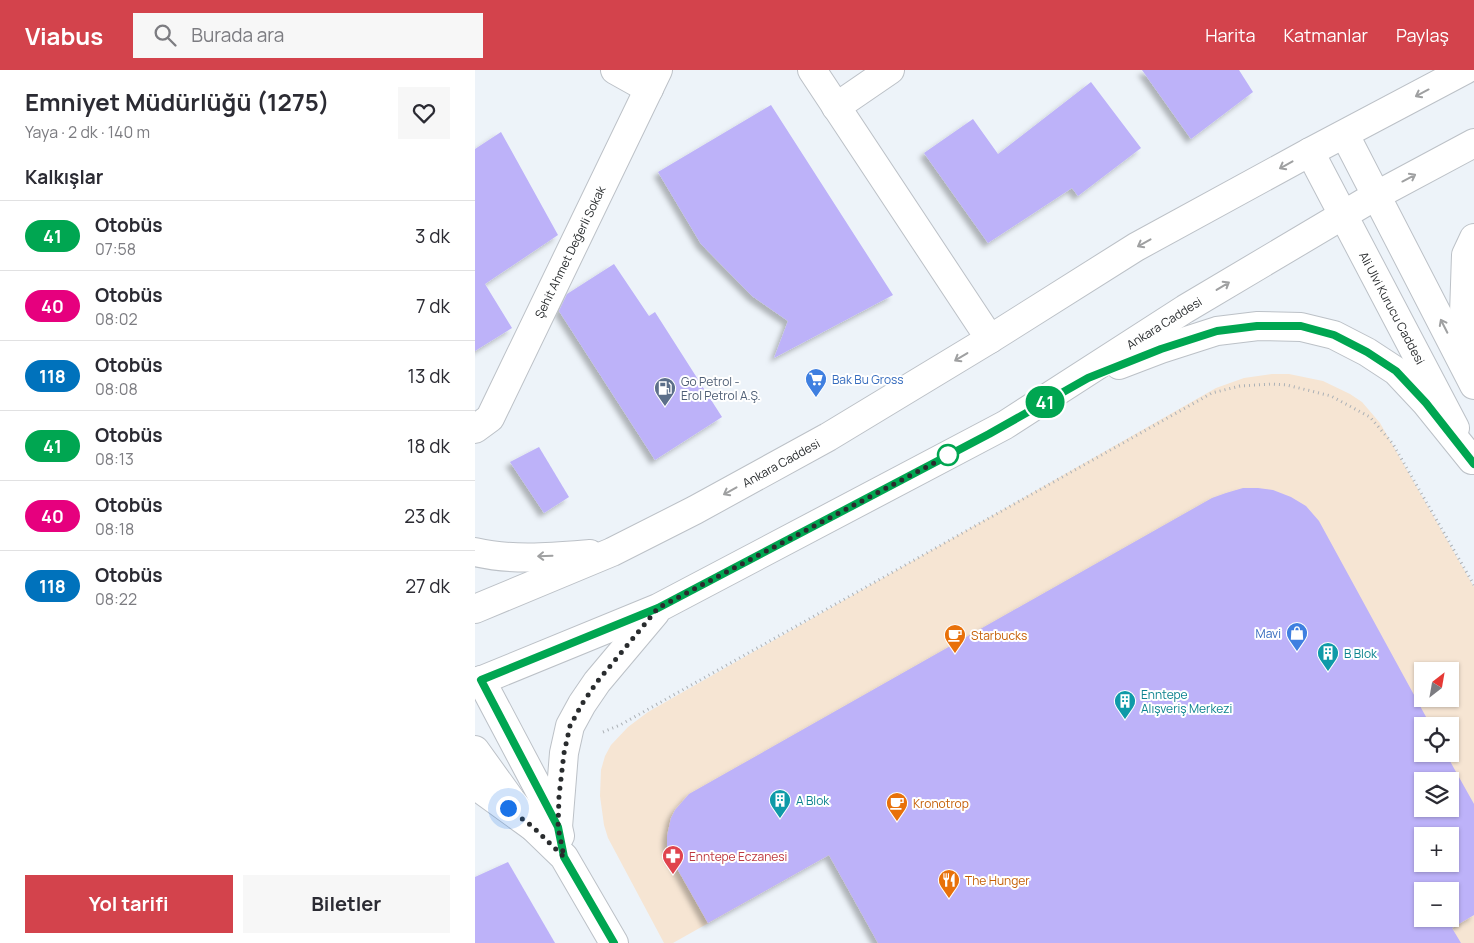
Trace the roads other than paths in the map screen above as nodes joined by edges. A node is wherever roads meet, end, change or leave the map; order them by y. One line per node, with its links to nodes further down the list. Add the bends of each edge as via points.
1 (615, 70): 5 (main road)
2 (812, 70): 6 (main road)
3 (890, 70): 6 (main road)
4 (1465, 70): 7 (main road, Ankara Caddesi, one-way to 7)
5 (654, 80): 17 (main road, Şehit Ahmet Değerli Sokak, via 490,418)
6 (835, 107): 13 (main road)
7 (1345, 134): 9 (main road, Ankara Caddesi); 10 (main road)
8 (1474, 143): 10 (main road, Ankara Caddesi, one-way to 8)
9 (1310, 152): 11 (main road, Ali Ulvi Kurucu Caddesi); 13 (main road, Ankara Caddesi, one-way to 13, via 1136,247)
10 (1377, 195): 11 (main road, Ankara Caddesi); 15 (main road, one-way to 10)
11 (1343, 214): 16 (main road, Ankara Caddesi, one-way to 11, via 1185,309); 18 (main road, Ali Ulvi Kurucu Caddesi)
12 (1474, 238): 14 (main road, via 1466,256 1464,314)
13 (990, 339): 20 (main road, Ankara Caddesi, one-way to 20, via 828,437)
14 (1474, 363)
15 (1474, 385)
16 (1005, 425): 18 (main road, via 1088,378 1161,349 1217,331 1257,326 1301,326 1334,335 1396,371); 21 (main road, Ankara Caddesi)
17 (475, 429)
18 (1473, 462)
19 (475, 552): 20 (main road, one-way to 19, via 530,557 491,556)
20 (611, 552): 22 (main road, Ankara Caddesi)
21 (658, 608): 23 (main road, Ankara Caddesi); 26 (main road, via 597,682 570,726)
22 (475, 609)
23 (477, 676): 26 (main road)
24 (475, 750): 26 (main road, via 511,800)
25 (475, 785): 26 (main road)
26 (545, 827): 27 (main road)
27 (614, 943)

